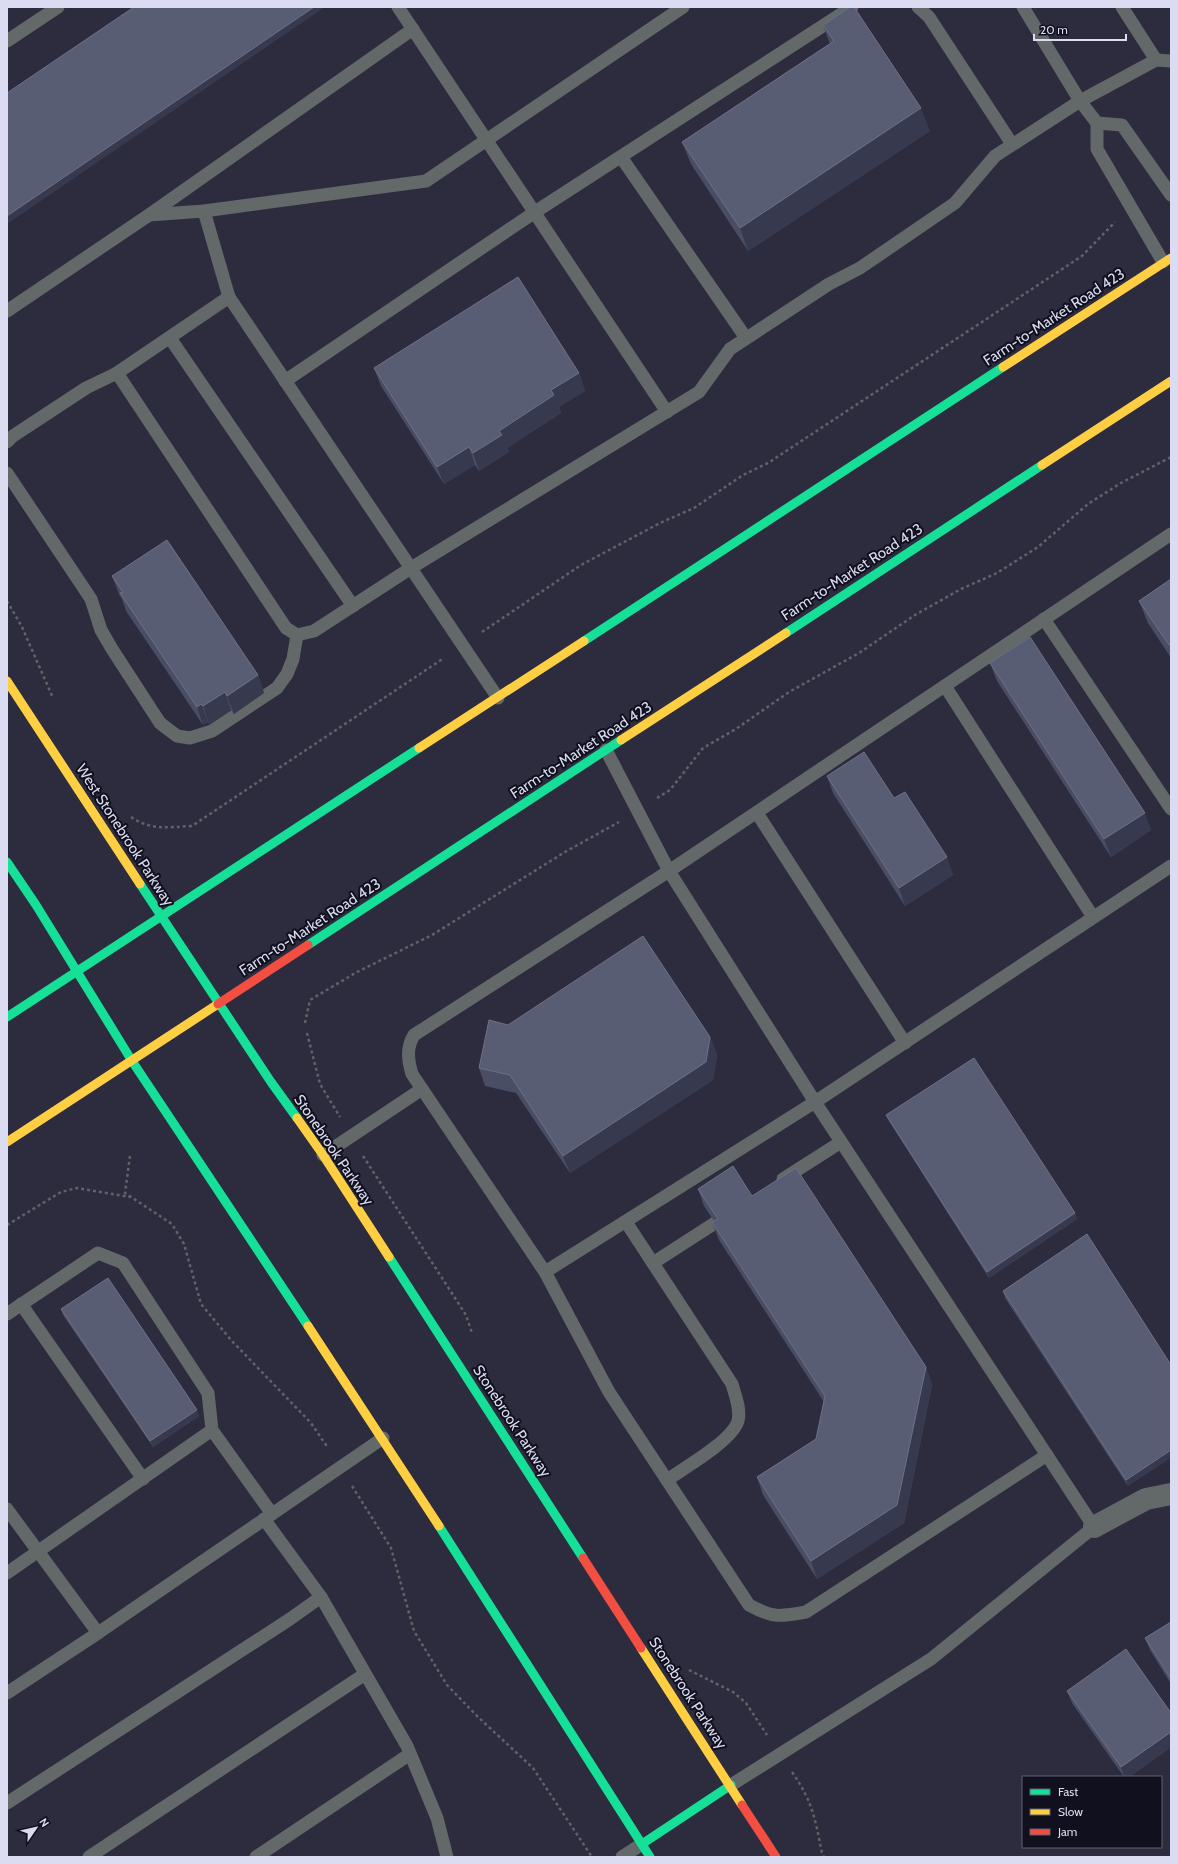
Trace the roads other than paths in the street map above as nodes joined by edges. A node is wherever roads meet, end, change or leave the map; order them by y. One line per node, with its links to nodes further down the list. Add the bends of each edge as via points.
1 (58, 7): 9 (lane)
2 (398, 7): 8 (lane)
3 (683, 7): 14 (lane)
4 (852, 7): 16 (lane)
5 (918, 7): 15 (lane, via 929,17)
6 (1023, 7): 12 (lane)
7 (1122, 7): 10 (lane)
8 (413, 29): 14 (lane); 20 (lane)
9 (7, 41)
10 (1156, 60): 11 (lane); 12 (lane)
11 (1171, 61)
12 (1080, 101): 13 (lane); 15 (lane)
13 (1098, 123): 17 (lane, via 1122,125); 21 (lane, via 1097,149)
14 (487, 140): 18 (lane, via 426,182); 19 (lane)
15 (1012, 144): 25 (lane, via 995,156 955,203 860,268 829,284)
16 (621, 157): 19 (lane); 25 (lane)
17 (1171, 195)
18 (204, 211): 20 (lane); 22 (lane)
19 (535, 212): 27 (lane); 29 (lane)
20 (149, 215): 23 (lane)
21 (1167, 263): 39 (main road, Farm-to-Market Road 423)
22 (229, 297): 24 (lane); 27 (lane)
23 (7, 311)
24 (170, 338): 26 (lane); 34 (lane)
25 (746, 338): 29 (lane, via 730,349 699,392)
26 (117, 373): 30 (lane, via 86,388); 36 (lane, via 286,628)
27 (286, 381): 33 (lane)
28 (1171, 381): 40 (main road, Farm-to-Market Road 423)
29 (667, 412): 33 (lane)
30 (7, 442)
31 (7, 473): 36 (lane, via 91,599 101,630 112,650 160,723 177,736 190,738 212,731 277,688 293,660)
32 (1171, 534): 35 (lane)
33 (411, 568): 34 (lane); 39 (lane)
34 (353, 606): 36 (lane, via 314,631)
35 (1044, 619): 38 (lane); 41 (lane)
36 (297, 635)
37 (7, 681): 46 (main road, West Stonebrook Parkway)
38 (945, 686): 42 (lane); 47 (lane)
39 (498, 698): 46 (main road, Farm-to-Market Road 423)
40 (606, 750): 45 (lane); 49 (main road, Farm-to-Market Road 423)
41 (1171, 809)
42 (757, 813): 45 (lane); 51 (lane)
43 (7, 862): 48 (main road)
44 (1171, 866): 47 (lane)
45 (669, 871): 53 (lane, via 414,1035 408,1059 412,1074); 54 (lane)
46 (163, 917): 48 (main road, Farm-to-Market Road 423); 49 (main road, West Stonebrook Parkway)
47 (1093, 917): 51 (lane)
48 (78, 972): 50 (main road, Farm-to-Market Road 423); 52 (main road)
49 (220, 1003): 52 (main road, Farm-to-Market Road 423); 57 (main road, Stonebrook Parkway, via 271,1082)
50 (7, 1018)
51 (905, 1042): 54 (lane)
52 (132, 1061): 55 (main road, Farm-to-Market Road 423); 66 (main road)
53 (422, 1089): 57 (lane); 62 (lane)
54 (815, 1102): 56 (lane); 59 (lane)
55 (7, 1142)
56 (841, 1142): 58 (lane); 67 (lane)
57 (323, 1155): 81 (main road, Stonebrook Parkway)
58 (769, 1188)
59 (626, 1222): 61 (lane); 62 (lane)
60 (715, 1223): 61 (lane)
61 (653, 1263): 69 (lane, via 732,1384 738,1403 738,1421 727,1437)
62 (545, 1272): 69 (lane, via 609,1392)
63 (21, 1304): 64 (lane); 65 (lane, via 98,1253 123,1263 208,1393); 68 (lane)
64 (7, 1314)
65 (212, 1430): 68 (lane); 72 (lane)
66 (383, 1438): 72 (lane); 83 (main road)
67 (1047, 1456): 69 (lane, via 806,1612 784,1616 766,1614 749,1606); 73 (lane)
68 (142, 1479): 74 (lane)
69 (667, 1480)
70 (1171, 1494): 73 (street, via 1146,1499)
71 (7, 1509): 74 (lane)
72 (268, 1517): 76 (lane); 77 (lane)
73 (1094, 1527): 81 (lane, via 931,1659)
74 (38, 1551): 75 (lane); 77 (lane)
75 (7, 1573)
76 (321, 1597): 78 (lane); 82 (lane)
77 (98, 1633): 79 (lane)
78 (365, 1674): 80 (lane); 84 (lane)
79 (7, 1693)
80 (410, 1754): 85 (lane); 86 (lane, via 437,1818)
81 (731, 1785): 83 (main road); 89 (main road, Stonebrook Parkway)
82 (7, 1803)
83 (642, 1844): 87 (lane); 88 (main road)
84 (89, 1857)
85 (256, 1857)
86 (447, 1857)
87 (622, 1857)
88 (650, 1857)
89 (776, 1857)

